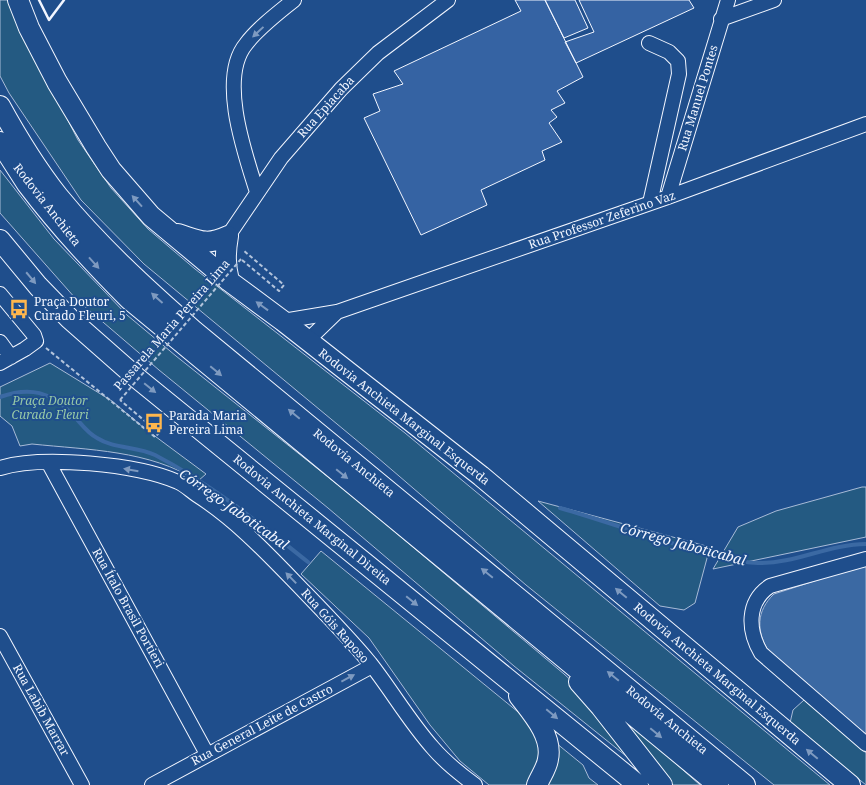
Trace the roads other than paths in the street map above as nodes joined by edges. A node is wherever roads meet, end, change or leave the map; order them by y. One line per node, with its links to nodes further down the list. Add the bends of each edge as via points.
1 (18, 0): 14 (highway, Rodovia Anchieta Marginal Esquerda, one-way to 1, via 151,216 111,170 57,82)
2 (294, 0): 11 (street, one-way to 11, via 245,44 236,63 233,85 236,112)
3 (448, 0): 11 (street, Rua Epiacaba, via 363,66 281,158)
4 (728, 0): 6 (street, Rua Manuel Pontes)
5 (774, 0): 6 (street)
6 (722, 19): 12 (street, Rua Manuel Pontes)
7 (649, 43): 13 (street, via 669,52 678,62 679,74)
8 (0, 106): 40 (highway, Rodovia Anchieta, one-way to 8, via 194,331 130,274 57,195)
9 (866, 124): 12 (street, Rua Professor Zeferino Vaz)
10 (0, 142): 27 (highway, Rodovia Anchieta, one-way to 27, via 50,212 97,267 130,298)
11 (257, 192): 15 (street, Rua Epiacaba)
12 (668, 197): 13 (street, Rua Professor Zeferino Vaz)
13 (650, 203): 19 (street, Rua Professor Zeferino Vaz)
14 (172, 233): 15 (highway, via 208,242); 17 (highway, Rodovia Anchieta Marginal Esquerda)
15 (228, 236): 17 (highway, via 225,264)
16 (0, 240): 30 (highway, Rodovia Anchieta Marginal Direita, one-way to 30, via 70,319 137,378)
17 (229, 281): 20 (highway, Rodovia Anchieta Marginal Esquerda, one-way to 17)
18 (0, 294): 23 (street, via 36,341)
19 (337, 312): 20 (street, Rua Professor Zeferino Vaz); 21 (street, Rua Professor Zeferino Vaz)
20 (283, 321): 21 (highway, Rodovia Anchieta Marginal Esquerda)
21 (308, 341): 41 (highway, Rodovia Anchieta Marginal Esquerda, one-way to 21, via 481,476)
22 (0, 342): 23 (street)
23 (6, 360)
24 (48, 462): 25 (street, Rua Góis Raposo); 29 (street, Rua Góis Raposo, one-way to 24, via 251,537 178,482 118,468); 32 (street, Rua Ítalo Brasil Portieri)
25 (0, 468)
26 (866, 559): 31 (street, via 770,586 755,602 751,618 754,638 761,653)
27 (530, 629): 38 (highway, via 601,707); 39 (highway, Rodovia Anchieta, one-way to 39)
28 (0, 636): 34 (street, Rua Labib Marrar)
29 (372, 666): 32 (street, Rua General Leite de Castro, one-way to 29); 36 (street, Rua Góis Raposo, via 433,749)
30 (503, 676): 33 (highway, via 545,733 549,759); 37 (highway, Rodovia Anchieta Marginal Direita, one-way to 37)
31 (866, 744)
32 (207, 754): 35 (street, Rua General Leite de Castro)
33 (535, 784)
34 (82, 785)
35 (152, 785)
36 (475, 785)
37 (638, 785)
38 (662, 785)
39 (718, 785)
40 (745, 785)
41 (850, 785)

